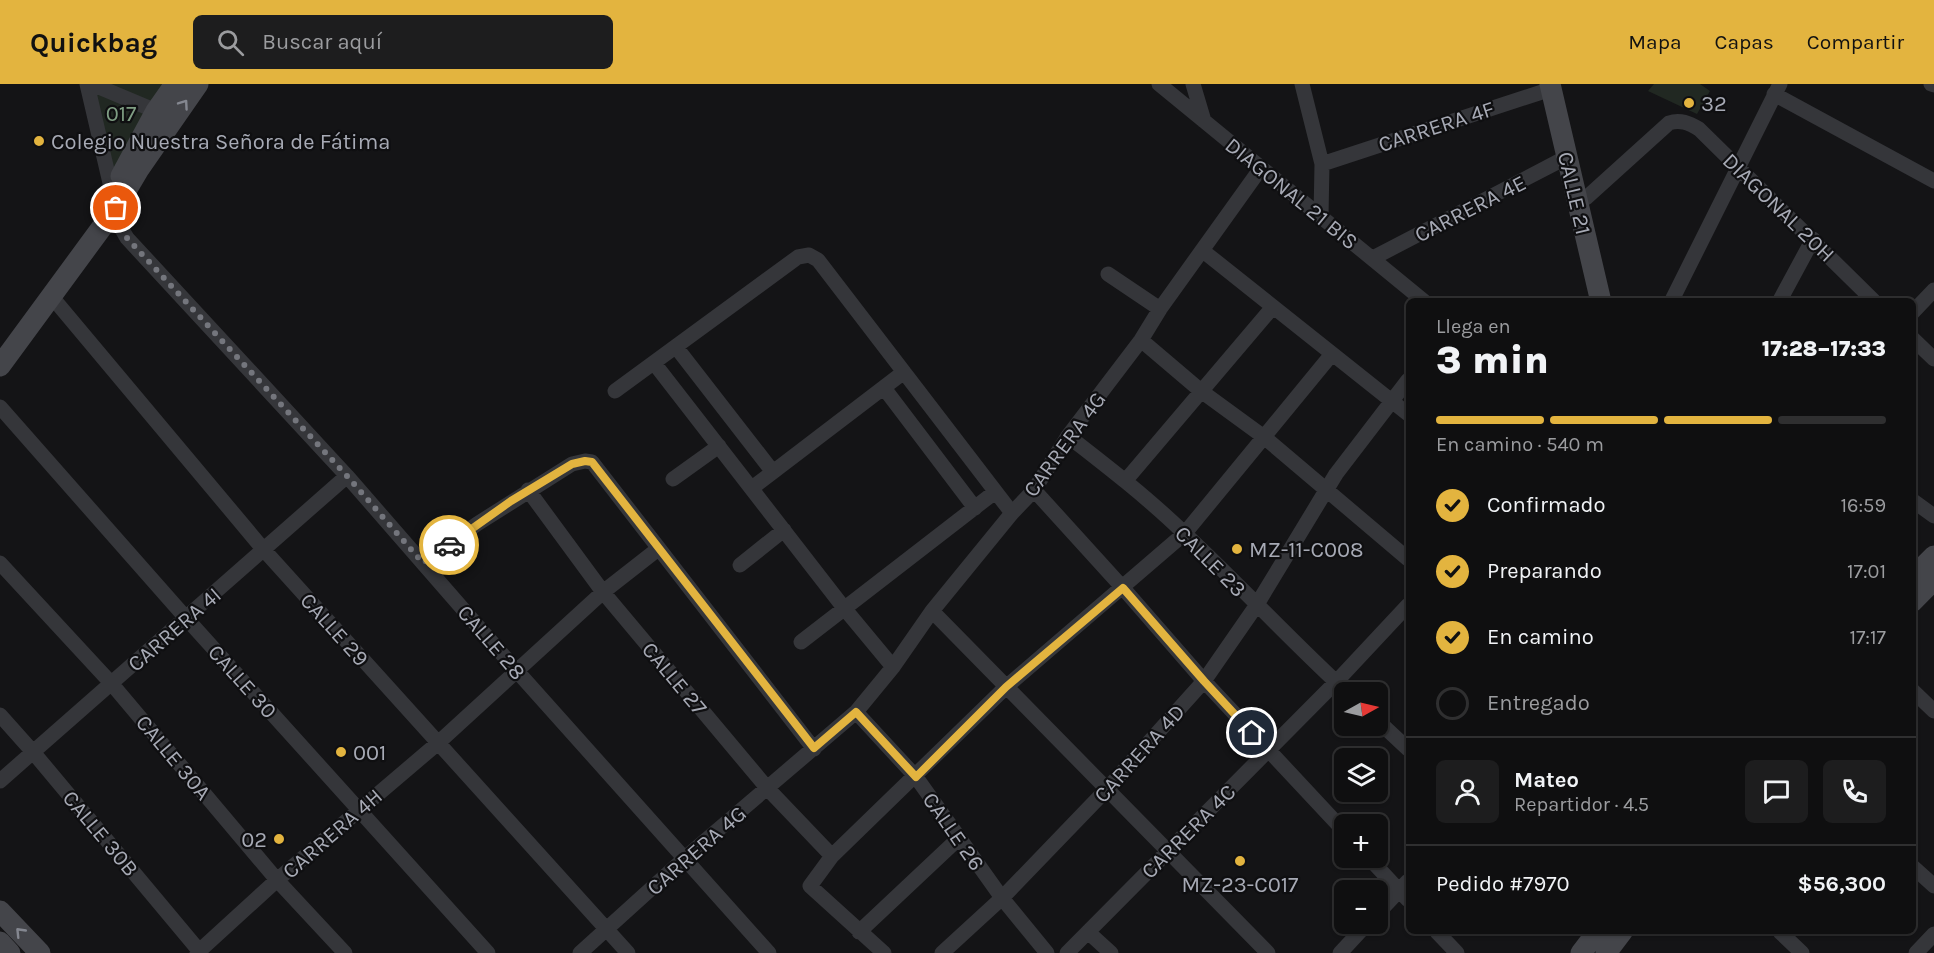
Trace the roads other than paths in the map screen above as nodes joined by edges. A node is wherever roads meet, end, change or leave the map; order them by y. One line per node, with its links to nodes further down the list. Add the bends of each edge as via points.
1 (87, 84): 18 (street, CALLE 28)
2 (92, 84): 10 (street)
3 (175, 84): 10 (street)
4 (198, 84): 18 (street, one-way to 4)
5 (1159, 84): 11 (street, DIAGONAL 21 BIS)
6 (1193, 84): 11 (street)
7 (1302, 84): 13 (street)
8 (1555, 86): 12 (street, CALLE 21); 13 (street, CARRERA 4F); 17 (street, CALLE 21)
9 (1777, 89): 15 (street); 16 (street)
10 (156, 111): 18 (street, via 128,162)
11 (1204, 121): 14 (street, DIAGONAL 21 BIS)
12 (1567, 157): 22 (street, CARRERA 4E); 27 (street, CALLE 21)
13 (1322, 164): 19 (street)
14 (1262, 168): 19 (street, DIAGONAL 21 BIS); 21 (street, CARRERA 4G)
15 (1738, 168): 17 (street, DIAGONAL 20H, via 1699,129 1677,120 1665,126); 20 (street, DIAGONAL 20H); 29 (street)
16 (1934, 182)
17 (1586, 198): 28 (street, CALLE 21)
18 (111, 209): 25 (street); 54 (street, CALLE 28, via 127,238)
19 (1321, 216): 22 (street, DIAGONAL 21 BIS)
20 (1813, 239): 30 (street); 31 (street, DIAGONAL 20H)
21 (1203, 251): 32 (street); 33 (street, CARRERA 4G)
22 (1372, 258): 26 (street, DIAGONAL 21 BIS)
23 (1108, 274): 33 (street)
24 (1934, 290): 34 (street)
25 (52, 297): 41 (street); 69 (street, CALLE 29)
26 (1420, 298)
27 (1600, 298)
28 (1609, 298)
29 (1673, 298)
30 (1781, 298)
31 (1871, 298)
32 (1272, 308): 38 (street); 45 (street)
33 (1160, 309): 35 (street, CARRERA 4G)
34 (1916, 310)
35 (1141, 340): 45 (street); 50 (street, CARRERA 4G)
36 (1916, 342): 39 (street)
37 (676, 347): 40 (street); 42 (street, via 798,257 809,255 818,260); 53 (street)
38 (1332, 354): 47 (street); 51 (street)
39 (1934, 359)
40 (654, 363): 46 (street); 52 (street)
41 (0, 366)
42 (904, 372): 44 (street); 61 (street)
43 (1406, 383): 47 (street, CARRERA 4D)
44 (884, 388): 53 (street); 63 (street)
45 (1201, 391): 51 (street); 56 (street)
46 (615, 392)
47 (1393, 401): 49 (street); 60 (street, CARRERA 4D)
48 (0, 407): 84 (street, CALLE 30)
49 (1406, 412)
50 (1068, 436): 56 (street, CALLE 23); 59 (street, CARRERA 4G)
51 (1264, 437): 60 (street); 67 (street)
52 (719, 446): 55 (street); 57 (street)
53 (773, 472): 57 (street)
54 (347, 476): 69 (street, CARRERA 4I); 73 (street, CALLE 28)
55 (673, 479)
56 (1126, 480): 67 (street, CALLE 23)
57 (752, 489): 66 (street)
58 (528, 490): 68 (street, via 572,464 592,462); 73 (street); 78 (street, CALLE 27)
59 (1034, 490): 64 (street, CARRERA 4G); 77 (street)
60 (1326, 490): 71 (street); 80 (street, CARRERA 4D)
61 (995, 492): 63 (street); 64 (street)
62 (1916, 503): 65 (street)
63 (975, 508): 82 (street)
64 (1012, 513): 83 (street, CARRERA 4G)
65 (1934, 516)
66 (784, 530): 74 (street); 82 (street)
67 (1185, 533): 77 (street); 80 (street, CALLE 23)
68 (658, 549): 78 (street, CARRERA 4H); 101 (street)
69 (264, 550): 84 (street, CARRERA 4I); 99 (street, CALLE 29)
70 (1934, 556): 75 (street)
71 (1406, 557)
72 (0, 563): 91 (street, CALLE 30A)
73 (423, 563): 87 (street, CALLE 28)
74 (740, 565)
75 (1916, 574)
76 (1934, 580): 79 (street)
77 (1123, 588): 88 (street); 92 (street)
78 (603, 592): 87 (street, CARRERA 4H); 106 (street, CALLE 27)
79 (1916, 598)
80 (1256, 606): 88 (street, CARRERA 4D); 89 (street, CALLE 23)
81 (1406, 608): 90 (street, CARRERA 4C)
82 (844, 609): 85 (street); 86 (street)
83 (932, 611): 86 (street, CARRERA 4G); 92 (street)
84 (186, 618): 91 (street, CARRERA 4I); 108 (street, CALLE 30)
85 (801, 642)
86 (893, 668): 96 (street, CARRERA 4G)
87 (516, 670): 99 (street, CARRERA 4H); 113 (street, CALLE 28)
88 (1204, 681): 102 (street); 107 (street, CARRERA 4D)
89 (1336, 682)
90 (1347, 682)
91 (111, 683): 103 (street, CARRERA 4I); 116 (street, CALLE 30A)
92 (1006, 687): 104 (street); 107 (street)
93 (1916, 694): 95 (street)
94 (1334, 695): 102 (street, CARRERA 4C)
95 (1934, 711)
96 (856, 712): 101 (street, CARRERA 4G); 104 (street, CALLE 26)
97 (0, 716): 103 (street, CALLE 30B)
98 (1388, 730): 100 (street)
99 (438, 743): 108 (street, CARRERA 4H); 122 (street, CALLE 29)
100 (1406, 747)
101 (814, 748): 106 (street, CARRERA 4G)
102 (1268, 750): 109 (street); 111 (street, CARRERA 4C)
103 (33, 752): 105 (street, CARRERA 4I); 131 (street, CALLE 30B)
104 (916, 777): 110 (street, CALLE 26); 112 (street)
105 (0, 781)
106 (768, 789): 112 (street, CALLE 27); 113 (street, CARRERA 4G)
107 (1107, 789): 111 (street); 119 (street, CARRERA 4D)
108 (357, 810): 116 (street, CARRERA 4H); 135 (street, CALLE 30)
109 (1334, 820)
110 (959, 838): 119 (street, CALLE 26); 123 (street)
111 (1169, 851): 124 (street, CARRERA 4C); 144 (street)
112 (832, 856): 123 (street, via 810,886)
113 (685, 858): 122 (street, CARRERA 4G); 138 (street, CALLE 28)
114 (1380, 868): 118 (street)
115 (1916, 870): 117 (street)
116 (277, 880): 131 (street, CARRERA 4H); 134 (street, CALLE 30A)
117 (1934, 886)
118 (1405, 891): 120 (street)
119 (1002, 898): 140 (street, CARRERA 4D); 141 (street, CALLE 26)
120 (1388, 905)
121 (0, 911): 133 (street, one-way to 121)
122 (606, 930): 136 (street, CARRERA 4G); 137 (street, CALLE 29)
123 (859, 932): 139 (street)
124 (1088, 932): 142 (street, CARRERA 4C); 143 (street)
125 (1358, 934): 145 (street)
126 (1439, 934): 146 (street)
127 (1782, 934): 148 (street)
128 (1934, 934): 149 (street)
129 (1606, 940): 147 (street)
130 (0, 942): 132 (street)
131 (199, 952)
132 (10, 953)
133 (40, 953)
134 (345, 953)
135 (488, 953)
136 (580, 953)
137 (628, 953)
138 (770, 953)
139 (884, 953)
140 (942, 953)
141 (1047, 953)
142 (1067, 953)
143 (1111, 953)
144 (1268, 953)
145 (1340, 953)
146 (1457, 953)
147 (1581, 953)
148 (1802, 953)
149 (1916, 953)

